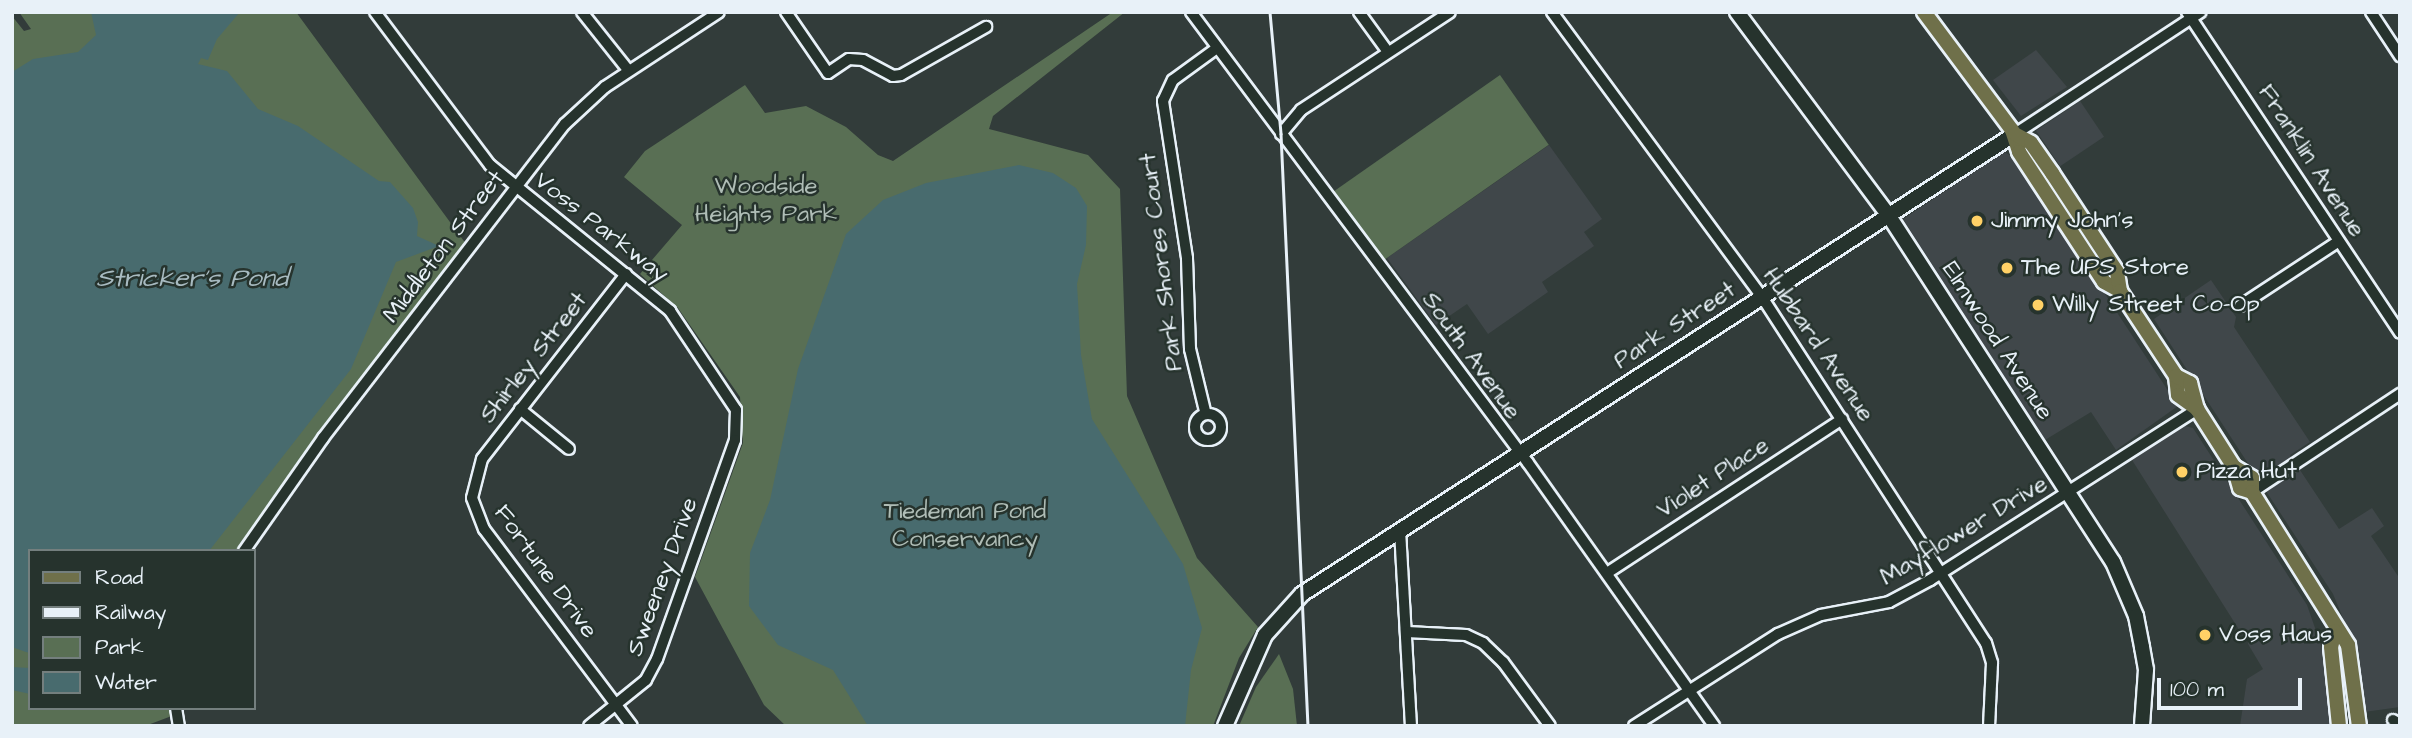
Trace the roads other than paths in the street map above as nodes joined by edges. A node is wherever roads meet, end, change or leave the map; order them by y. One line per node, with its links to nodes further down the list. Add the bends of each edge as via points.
1 (375, 12): 20 (street, Voss Parkway, via 478,150)
2 (582, 12): 17 (street)
3 (719, 12): 17 (street, Middleton Street)
4 (786, 12): 13 (street, via 828,73 849,59 863,60 892,76 908,73)
5 (1191, 12): 14 (street, South Avenue)
6 (1359, 12): 15 (street)
7 (1450, 12): 15 (street)
8 (1552, 12): 24 (street, Hubbard Avenue)
9 (1737, 12): 21 (main road, Elmwood Avenue)
10 (1924, 12): 19 (main road)
11 (2371, 12): 16 (street)
12 (2193, 14): 19 (street, Park Street); 22 (street, Franklin Avenue)
13 (986, 27)
14 (1217, 48): 18 (street, South Avenue); 30 (street, Park Shores Court, via 1173,80 1163,101 1187,258 1190,349)
15 (1388, 52): 18 (street, via 1301,110)
16 (2400, 56)
17 (629, 71): 20 (street, Middleton Street, via 583,104)
18 (1280, 134): 34 (street, South Avenue)
19 (2015, 134): 21 (main road, Park Street); 28 (main road, via 2031,143 2047,165 2117,272 2120,292 2176,376 2178,396)
20 (515, 188): 23 (street, Voss Parkway); 39 (street, Middleton Street, via 323,438)
21 (1889, 216): 24 (main road, Park Street); 37 (main road, Elmwood Avenue)
22 (2339, 241): 25 (street); 26 (street, Franklin Avenue)
23 (626, 274): 29 (street, Shirley Street); 31 (street, Voss Parkway, via 670,311 731,396)
24 (1762, 297): 32 (street, Hubbard Avenue); 34 (main road, Park Street)
25 (2240, 306)
26 (2400, 333)
27 (2400, 394): 36 (street)
28 (2197, 409): 36 (main road, via 2234,467 2239,487); 37 (street, Mayflower Drive)
29 (520, 410): 33 (street); 35 (street, Shirley Street)
30 (1205, 411)
31 (738, 418): 45 (street, Sweeney Drive, via 735,440 657,659 646,680)
32 (1842, 419): 40 (street, Violet Place); 41 (street, Hubbard Avenue)
33 (569, 449)
34 (1519, 453): 38 (main road, Park Street); 40 (street, South Avenue)
35 (479, 469): 45 (street, Fortune Drive, via 472,492 476,517)
36 (2252, 492): 42 (main road, via 2315,589)
37 (2067, 493): 41 (street, Mayflower Drive); 54 (main road, Elmwood Avenue, via 2113,562 2136,616 2146,670)
38 (1400, 530): 43 (street); 48 (main road, Park Street, via 1289,606 1265,635)
39 (245, 549)
40 (1607, 573): 44 (street, South Avenue)
41 (1941, 573): 44 (street, Mayflower Drive, via 1889,602 1804,621); 53 (street, Hubbard Avenue, via 1990,654)
42 (2335, 631): 55 (main road, via 2331,648); 56 (main road, via 2352,656)
43 (1407, 632): 49 (street); 50 (street, via 1466,635 1483,643 1503,662)
44 (1689, 691): 51 (street, Mayflower Drive); 52 (street, South Avenue)
45 (617, 705): 46 (street, Sweeney Drive); 47 (street, Fortune Drive)
46 (589, 726)
47 (632, 726)
48 (1225, 726)
49 (1411, 726)
50 (1550, 726)
51 (1634, 726)
52 (1714, 726)
53 (1989, 726)
54 (2142, 726)
55 (2339, 726)
56 (2359, 726)

